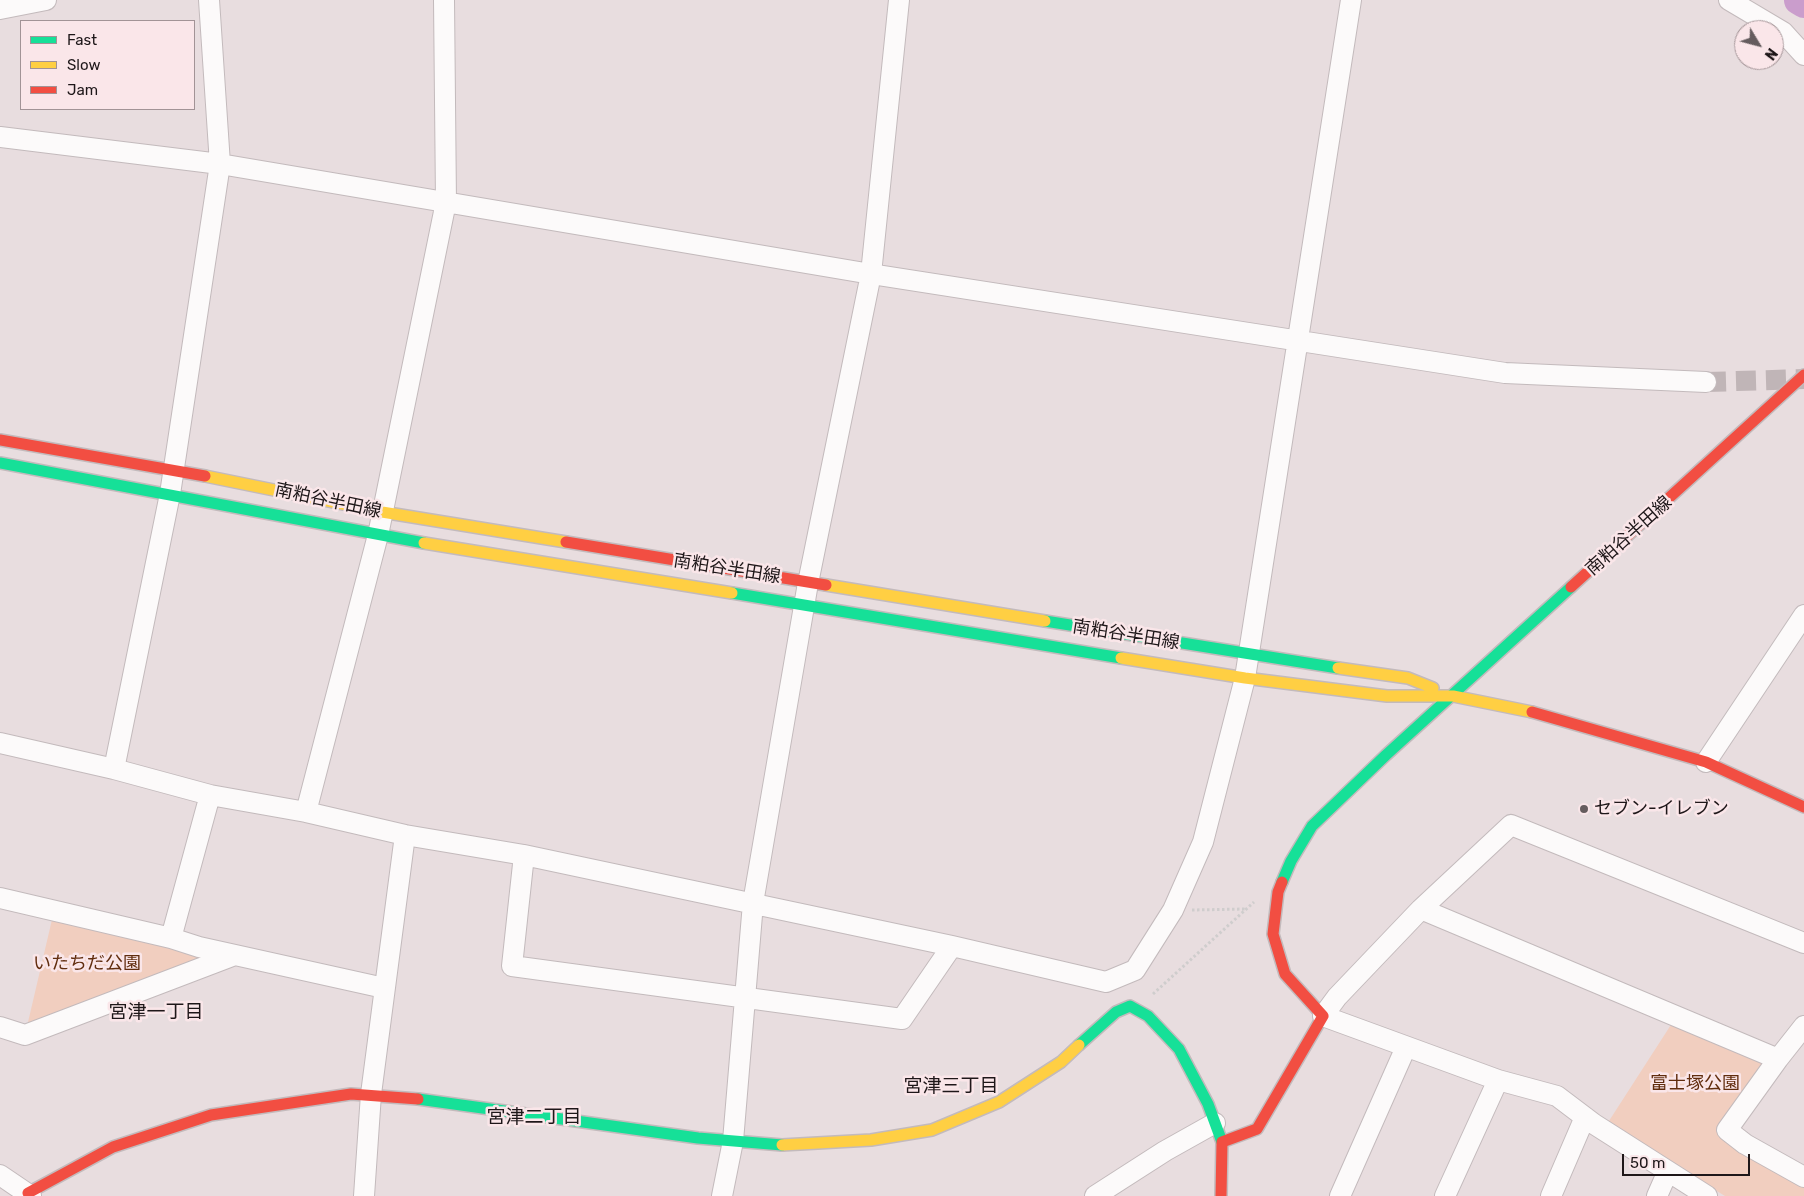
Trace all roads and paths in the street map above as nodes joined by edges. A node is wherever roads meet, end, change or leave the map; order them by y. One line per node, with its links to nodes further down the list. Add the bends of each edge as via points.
1 (46, 0): 7 (street)
2 (209, 0): 10 (street)
3 (444, 0): 11 (street)
4 (898, 0): 12 (street)
5 (1351, 0): 13 (street)
6 (1729, 0): 8 (street, via 1783,32)
7 (0, 8)
8 (1804, 56)
9 (0, 137): 10 (street)
10 (220, 164): 11 (street); 18 (street)
11 (446, 202): 12 (street); 20 (street)
12 (870, 274): 13 (street); 22 (street)
13 (1297, 341): 15 (street, via 1505,373); 25 (street)
14 (1804, 375): 27 (main road, 南粕谷半田線)
15 (1706, 382)
16 (0, 440): 18 (main road, 南粕谷半田線)
17 (0, 463): 19 (main road, 南粕谷半田線)
18 (173, 468): 19 (street); 20 (main road, 南粕谷半田線)
19 (170, 494): 21 (main road, 南粕谷半田線); 30 (street)
20 (382, 512): 21 (street); 22 (main road, 南粕谷半田線)
21 (378, 534): 23 (main road, 南粕谷半田線); 33 (street)
22 (808, 582): 23 (street); 25 (main road, 南粕谷半田線)
23 (804, 605): 26 (main road, 南粕谷半田線); 38 (street)
24 (1804, 615): 29 (street)
25 (1249, 655): 26 (street); 27 (main road, 南粕谷半田線, via 1408,678)
26 (1245, 678): 27 (main road, 南粕谷半田線, via 1387,696); 41 (street, via 1203,842)
27 (1453, 696): 29 (main road, via 1558,718); 36 (main road, via 1312,826 1291,861)
28 (0, 744): 30 (street)
29 (1706, 762): 32 (main road)
30 (114, 769): 31 (street)
31 (210, 795): 33 (street); 42 (street)
32 (1804, 807)
33 (306, 812): 34 (street)
34 (405, 834): 35 (street); 46 (street)
35 (524, 855): 38 (street); 47 (street, via 512,966)
36 (1278, 892): 39 (path, via 1266,892); 49 (main road, via 1273,934 1285,974)
37 (0, 898): 42 (street)
38 (753, 903): 44 (street); 47 (street)
39 (1246, 909): 41 (path); 48 (path, via 1153,994)
40 (1420, 909): 43 (street, via 1511,825); 49 (street); 53 (street)
41 (1173, 910): 44 (street, via 1135,970 1106,982)
42 (170, 938): 45 (street)
43 (1804, 943)
44 (952, 946): 47 (street, via 902,1019)
45 (235, 955): 46 (street); 51 (street, via 25,1036)
46 (384, 988): 55 (street)
47 (746, 998): 58 (street)
48 (1148, 1016): 57 (main road, via 1178,1049); 58 (main road, via 1130,1006 1116,1012 1061,1062 999,1102 932,1130 871,1140 798,1145)
49 (1323, 1016): 52 (street); 59 (main road, via 1257,1129)
50 (1804, 1026): 53 (street)
51 (0, 1027)
52 (1406, 1047): 54 (street); 68 (street)
53 (1778, 1058): 62 (street, via 1727,1130 1745,1144)
54 (1498, 1080): 56 (street, via 1557,1096); 69 (street)
55 (371, 1094): 58 (main road); 63 (main road, via 260,1106 193,1120 113,1147); 64 (street)
56 (1585, 1117): 60 (street); 70 (street)
57 (1215, 1123): 59 (main road); 66 (street)
58 (733, 1141): 65 (street)
59 (1222, 1142): 67 (main road)
60 (1668, 1171): 71 (street); 72 (street)
61 (0, 1175): 63 (street)
62 (1804, 1177)
63 (29, 1195)
64 (364, 1196)
65 (722, 1196)
66 (1095, 1196)
67 (1221, 1196)
68 (1340, 1196)
69 (1446, 1196)
70 (1551, 1196)
71 (1657, 1196)
72 (1708, 1196)

